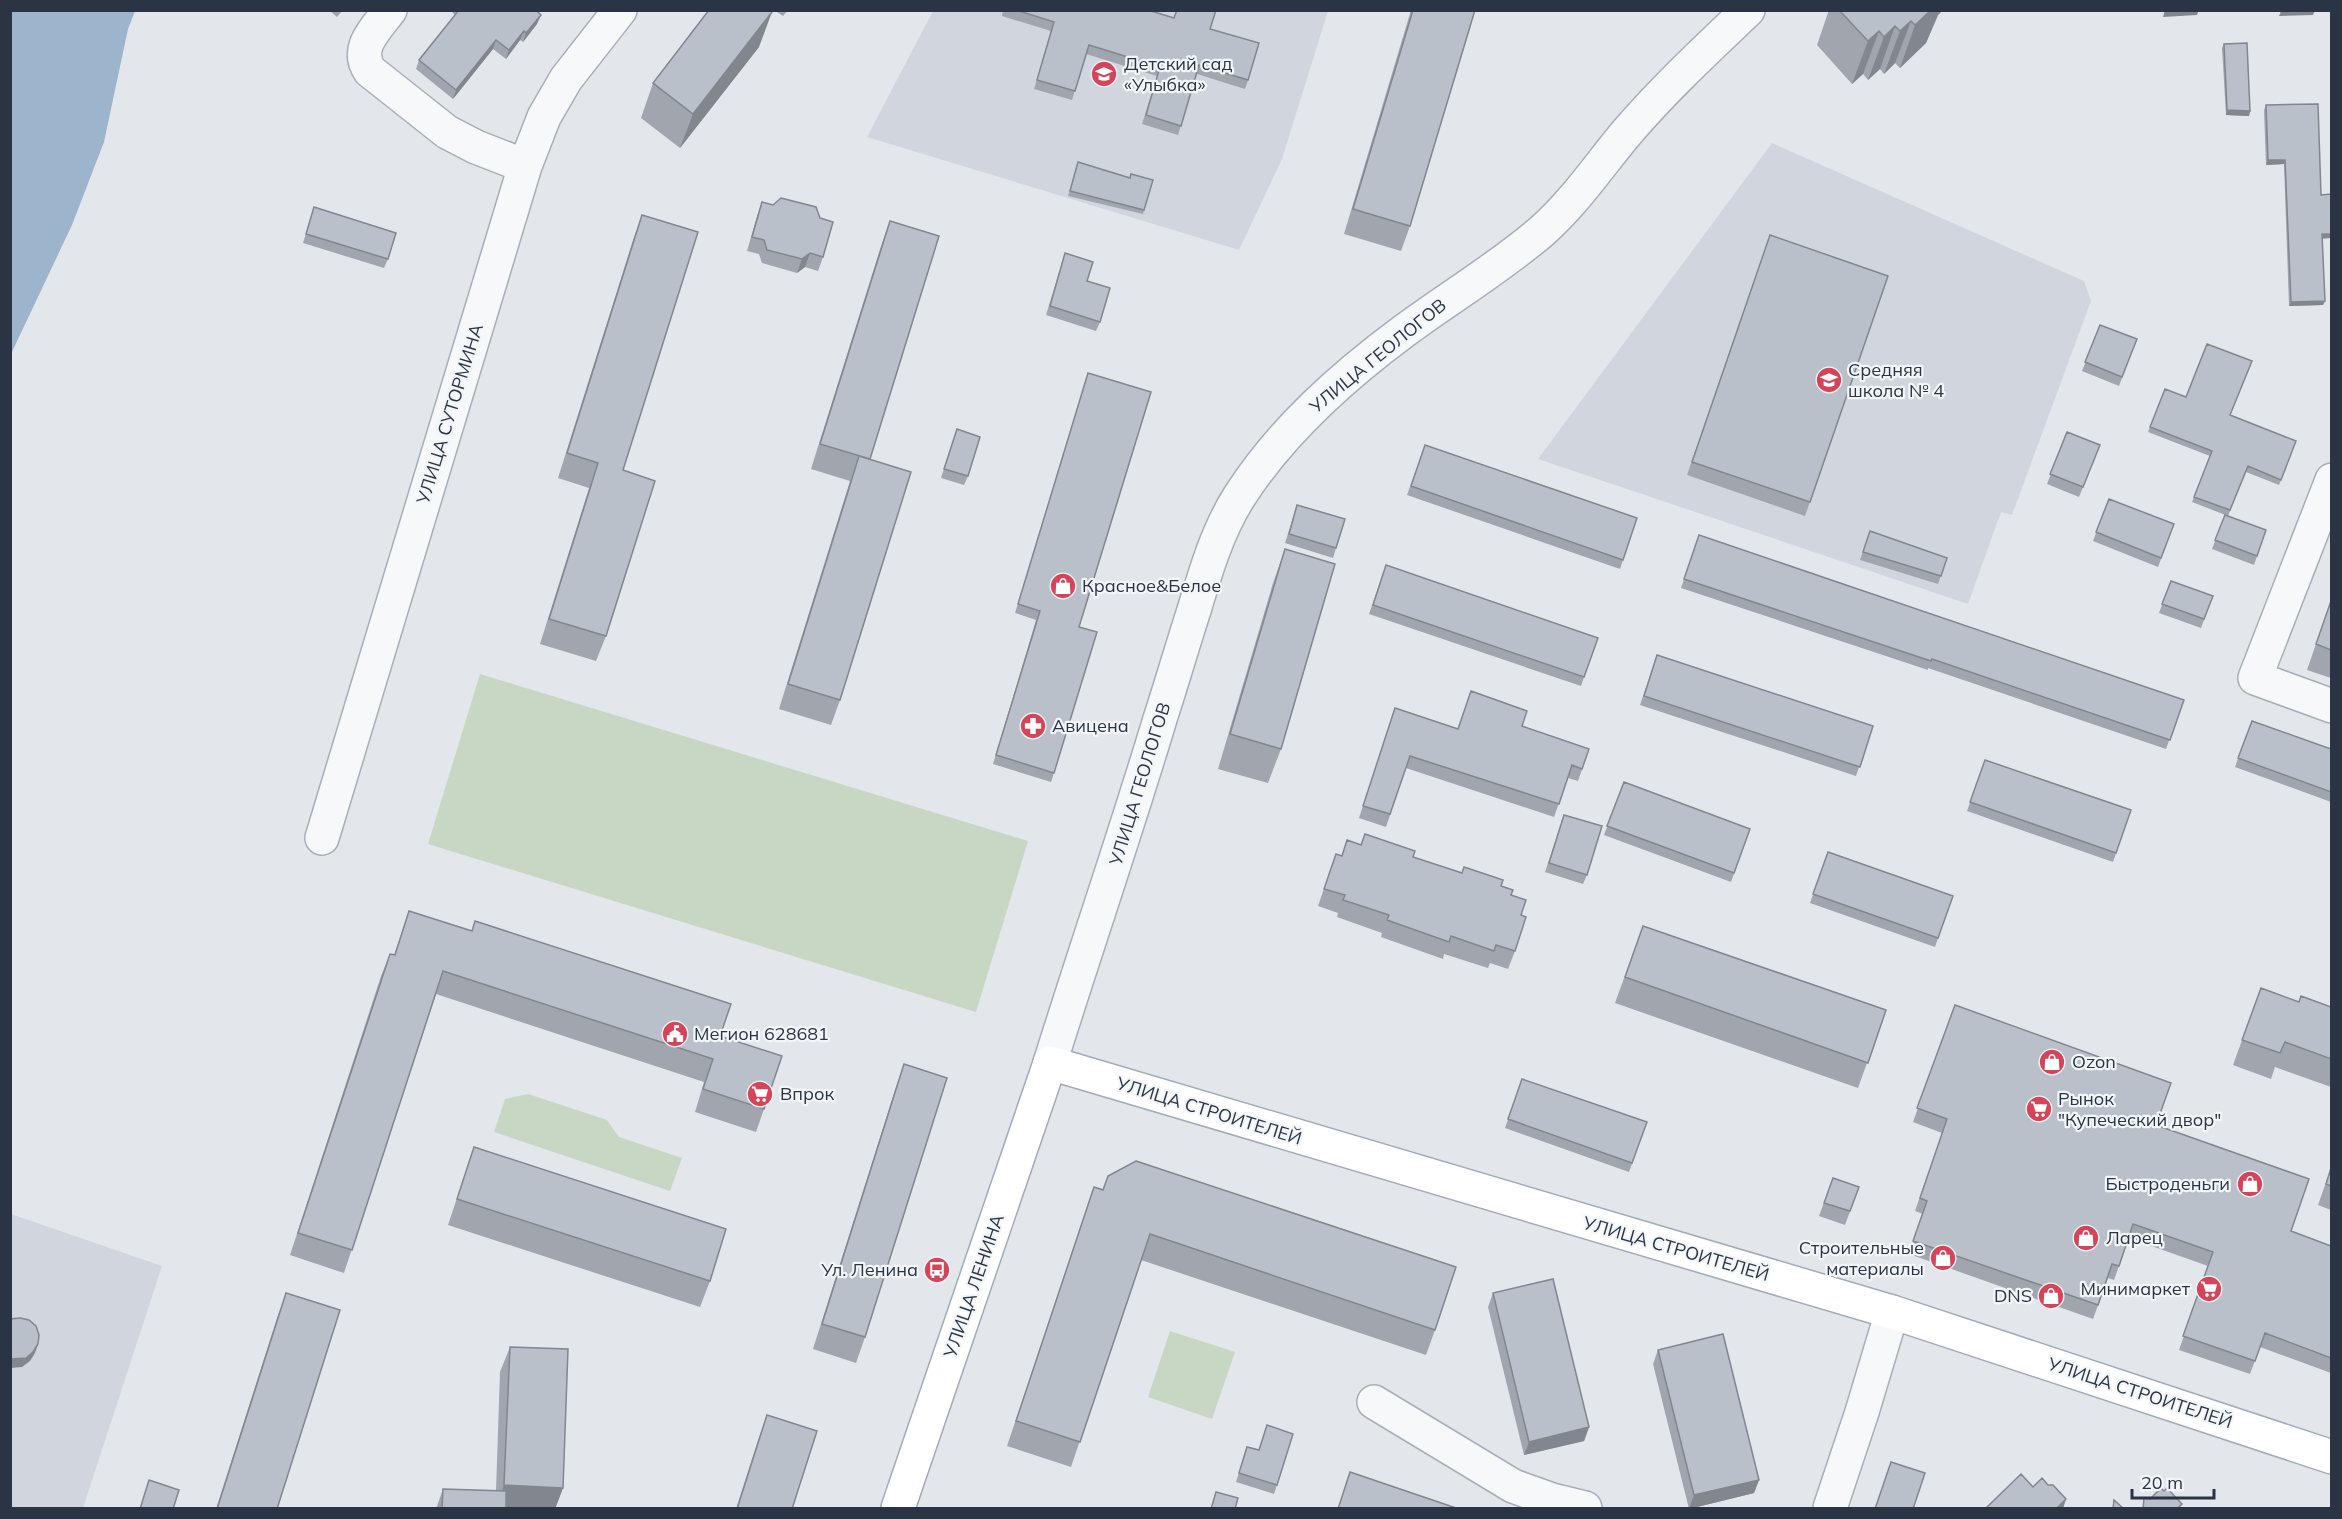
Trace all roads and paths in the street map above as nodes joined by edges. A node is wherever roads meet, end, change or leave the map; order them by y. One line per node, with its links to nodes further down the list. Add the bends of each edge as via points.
1 (390, 10): 4 (street, via 365,47 363,62 370,71 447,132)
2 (620, 10): 4 (street, УЛИЦА СУТОРМИНА, via 566,79 544,117)
3 (1748, 10): 8 (street, УЛИЦА ГЕОЛОГОВ, via 1665,91 1545,228 1334,387 1297,423 1237,500 1204,578)
4 (525, 166): 7 (street, УЛИЦА СУТОРМИНА)
5 (2331, 480): 6 (street, via 2255,678)
6 (2331, 706)
7 (322, 838)
8 (1050, 1063): 9 (main road, УЛИЦА СТРОИТЕЛЕЙ); 12 (main road, УЛИЦА ЛЕНИНА)
9 (1892, 1312): 11 (main road, УЛИЦА СТРОИТЕЛЕЙ); 14 (street)
10 (1374, 1402): 13 (street, via 1514,1485)
11 (2331, 1457)
12 (898, 1509)
13 (1585, 1509)
14 (1830, 1509)

